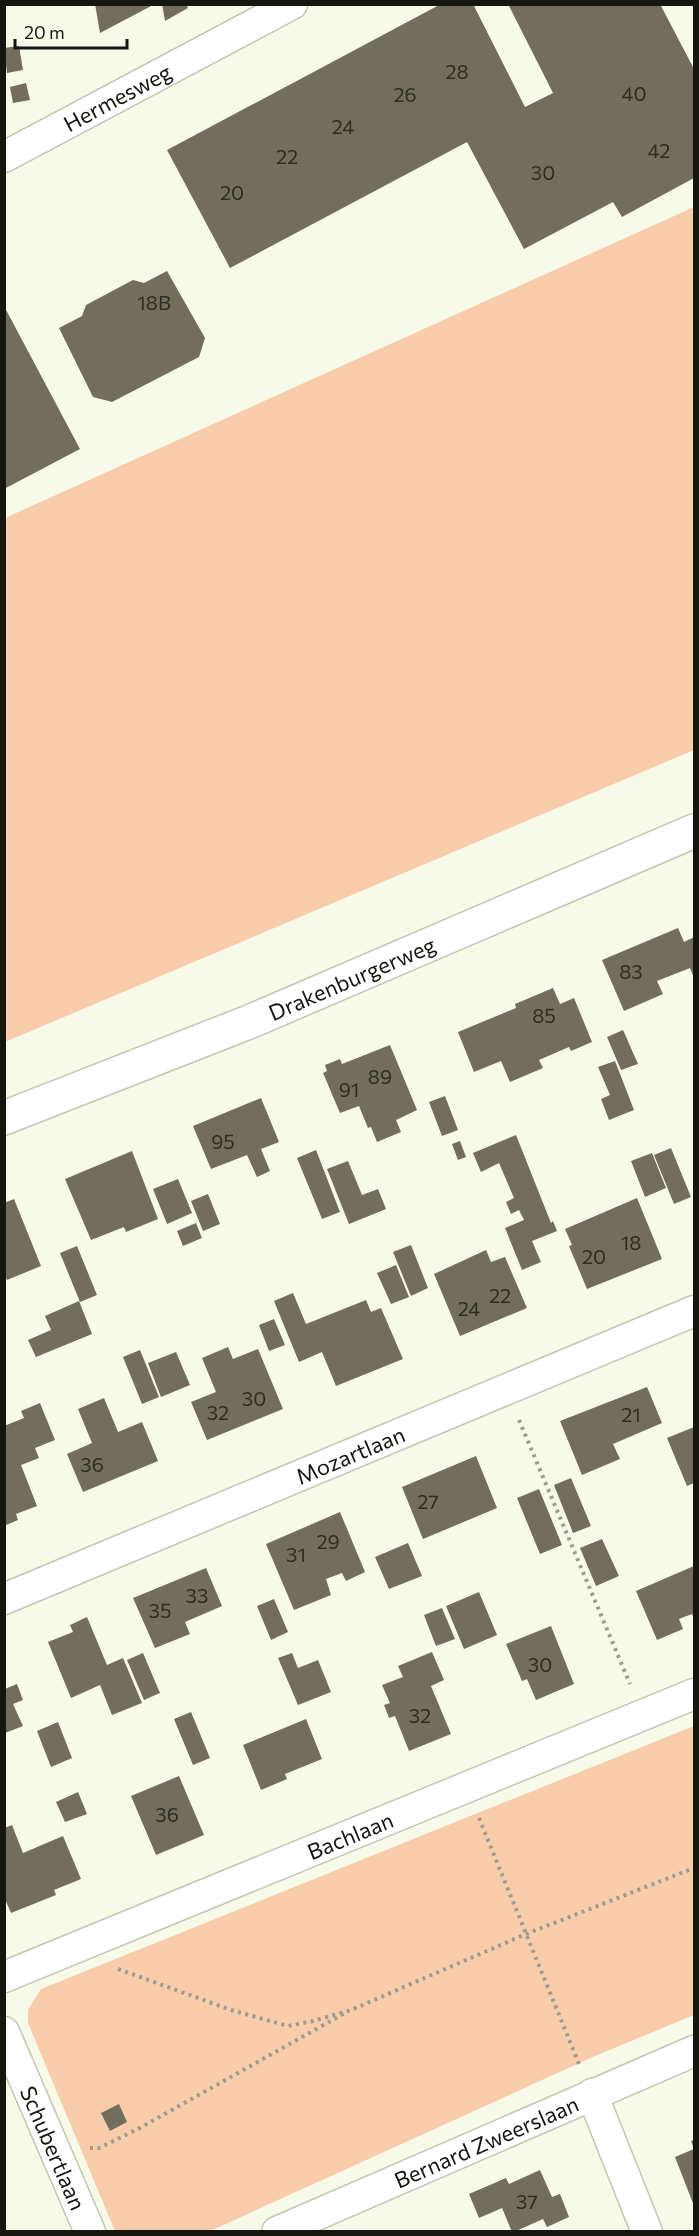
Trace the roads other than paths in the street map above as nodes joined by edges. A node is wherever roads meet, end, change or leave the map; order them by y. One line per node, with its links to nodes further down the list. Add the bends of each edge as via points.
1 (292, 4): 2 (street, Hermesweg)
2 (4, 157)
3 (694, 831): 4 (main road, Drakenburgerweg, via 249,1022)
4 (4, 1118)
5 (694, 1311): 6 (street, Mozartlaan)
6 (4, 1599)
7 (694, 1695): 8 (street, Bachlaan)
8 (4, 1977)
9 (4, 2032): 12 (street, Schubertlaan)
10 (694, 2051): 11 (street, Bernard Zweerslaan)
11 (591, 2094): 13 (street, Bernard Zweerslaan); 14 (street)
12 (90, 2232)
13 (277, 2232)
14 (647, 2232)

